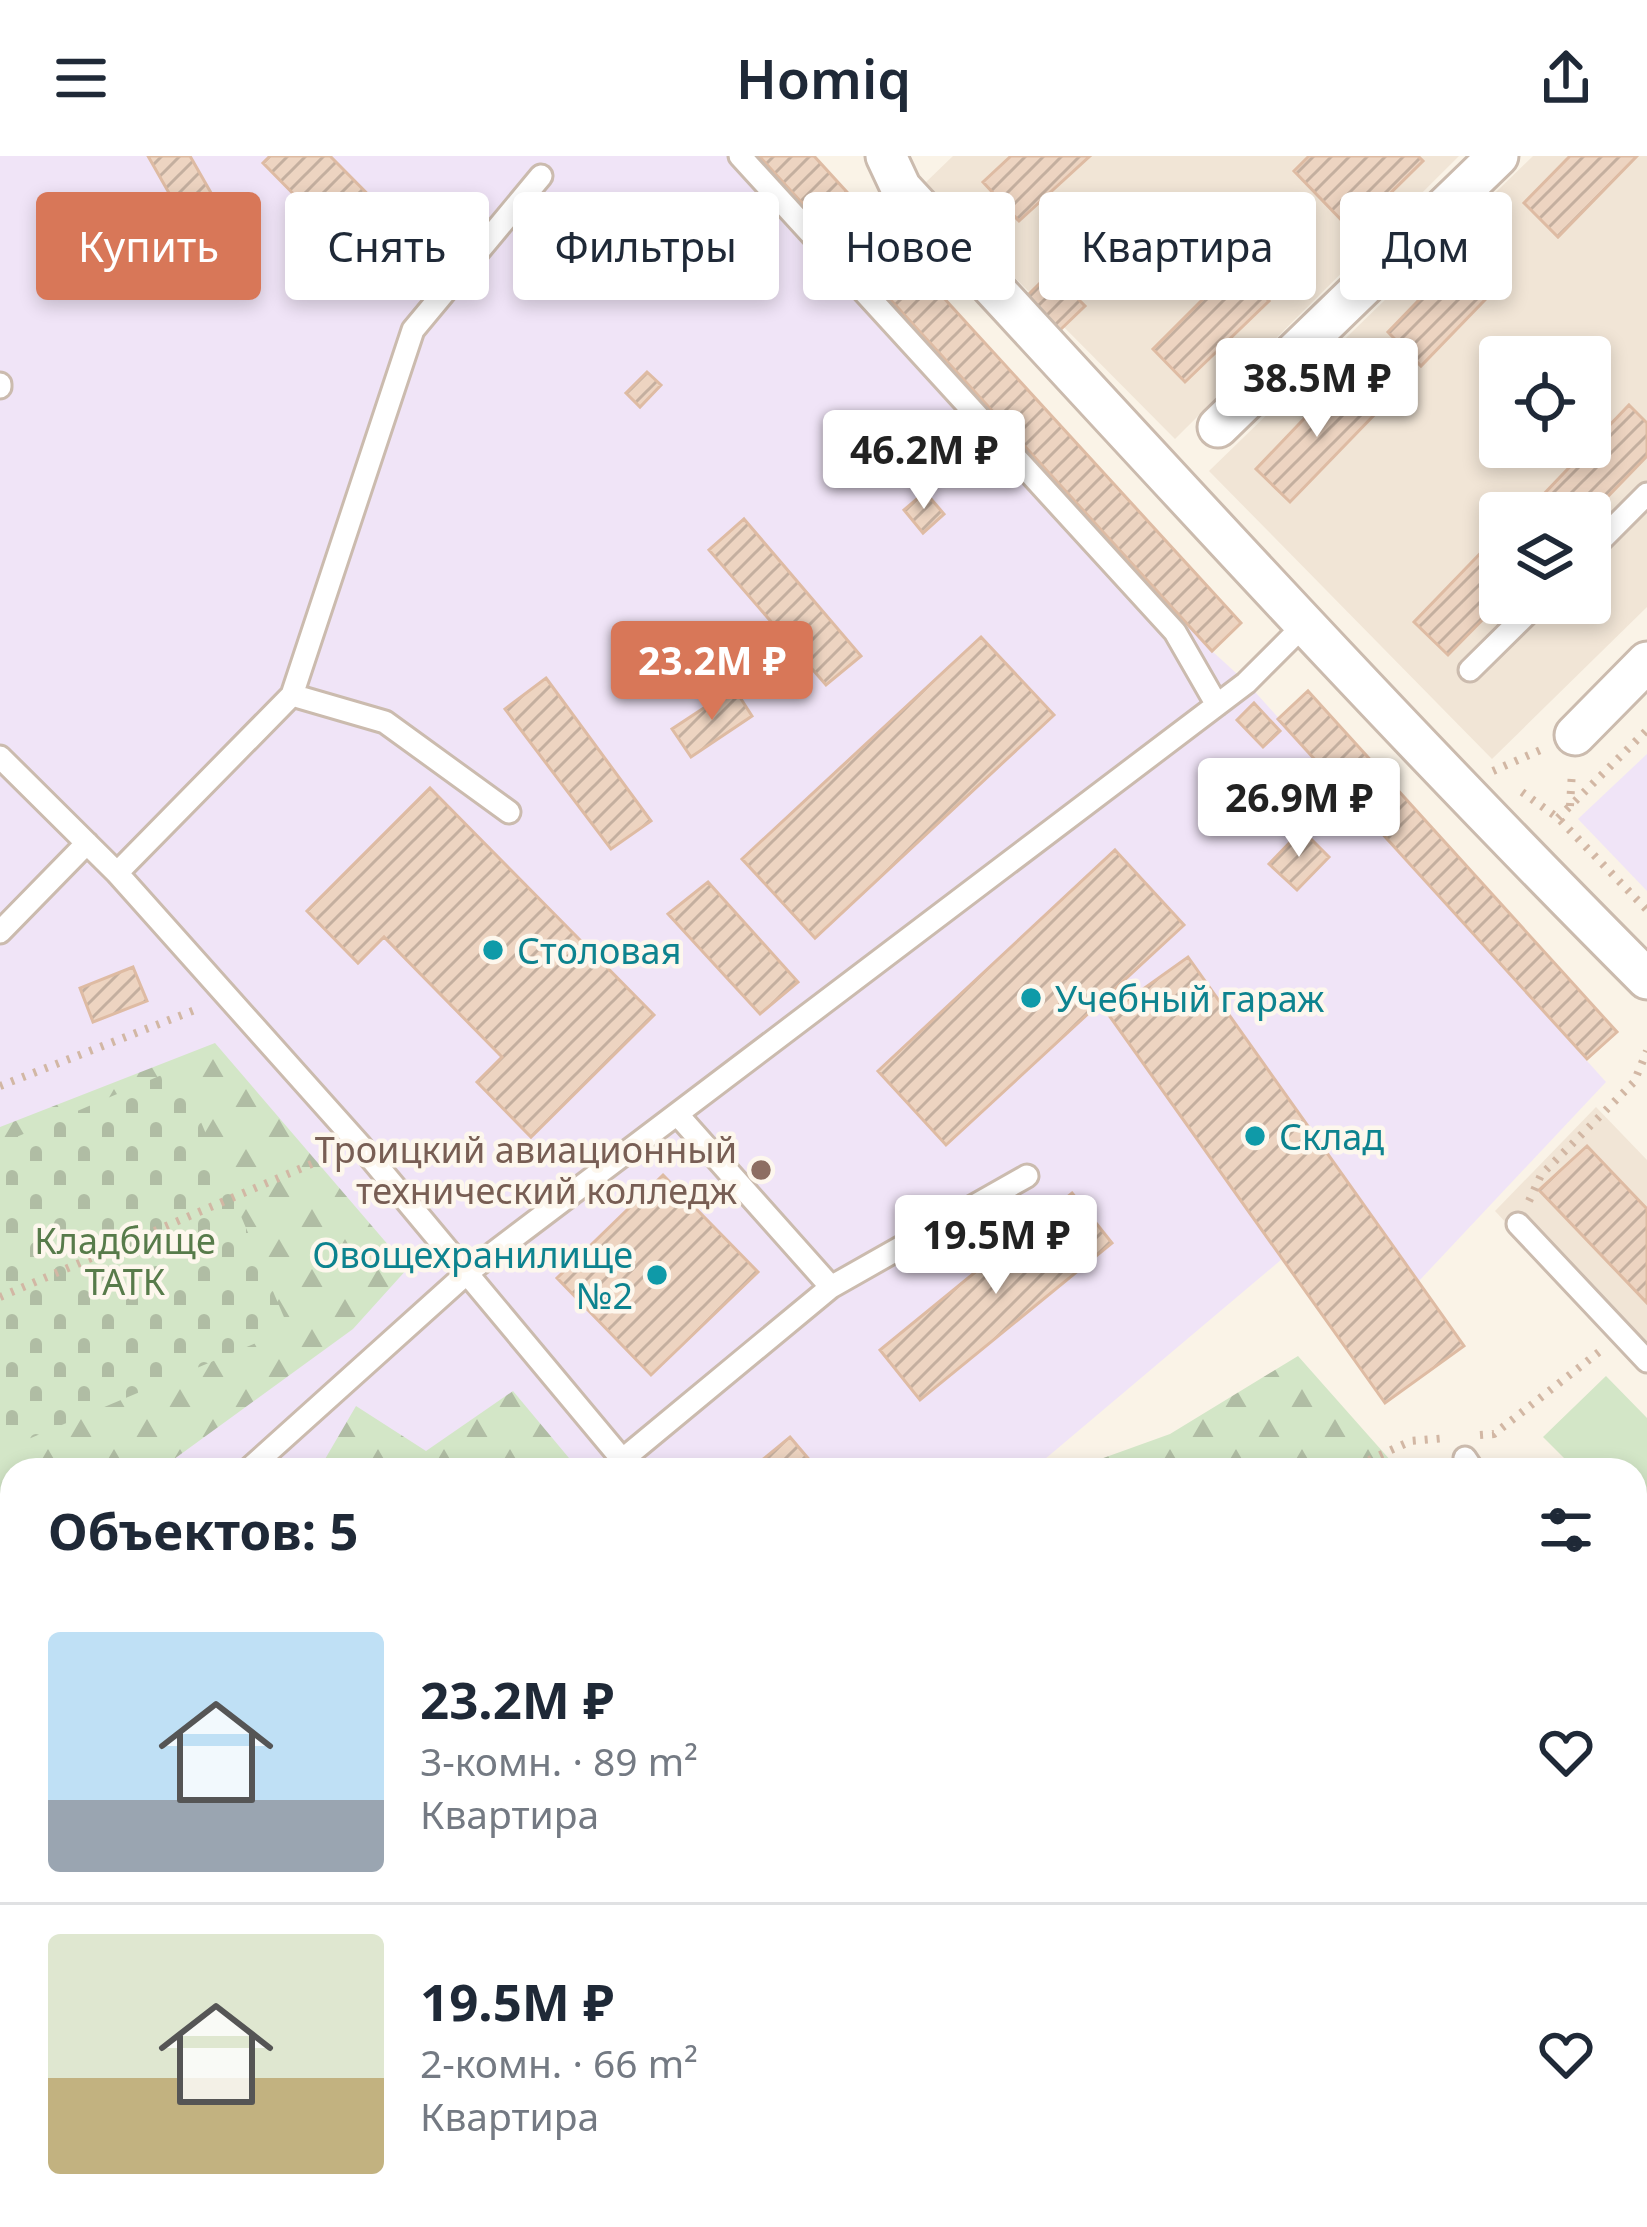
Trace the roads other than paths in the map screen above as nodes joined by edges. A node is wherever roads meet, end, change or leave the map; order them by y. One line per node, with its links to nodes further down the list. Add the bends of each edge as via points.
1 (740, 156): 13 (lane, via 1175,632)
2 (1498, 156): 5 (street)
3 (894, 172): 9 (street)
4 (541, 176): 12 (lane, via 413,330)
5 (1218, 427)
6 (1647, 494): 7 (lane)
7 (1611, 530)
8 (1517, 624): 11 (lane)
9 (1304, 625): 13 (lane); 20 (street)
10 (1647, 662): 14 (street)
11 (1471, 670)
12 (292, 694): 16 (lane, via 385,722); 18 (lane)
13 (1217, 705): 21 (lane)
14 (1575, 735)
15 (0, 758): 17 (lane)
16 (509, 812)
17 (87, 843): 18 (lane); 19 (lane)
18 (118, 873): 24 (lane)
19 (0, 932)
20 (1647, 979)
21 (677, 1114): 24 (lane); 25 (lane)
22 (1027, 1177): 25 (lane)
23 (1518, 1224): 26 (lane)
24 (467, 1273): 27 (lane); 28 (lane)
25 (831, 1287): 29 (lane)
26 (1647, 1360)
27 (261, 1458)
28 (621, 1458)
29 (635, 1458)

